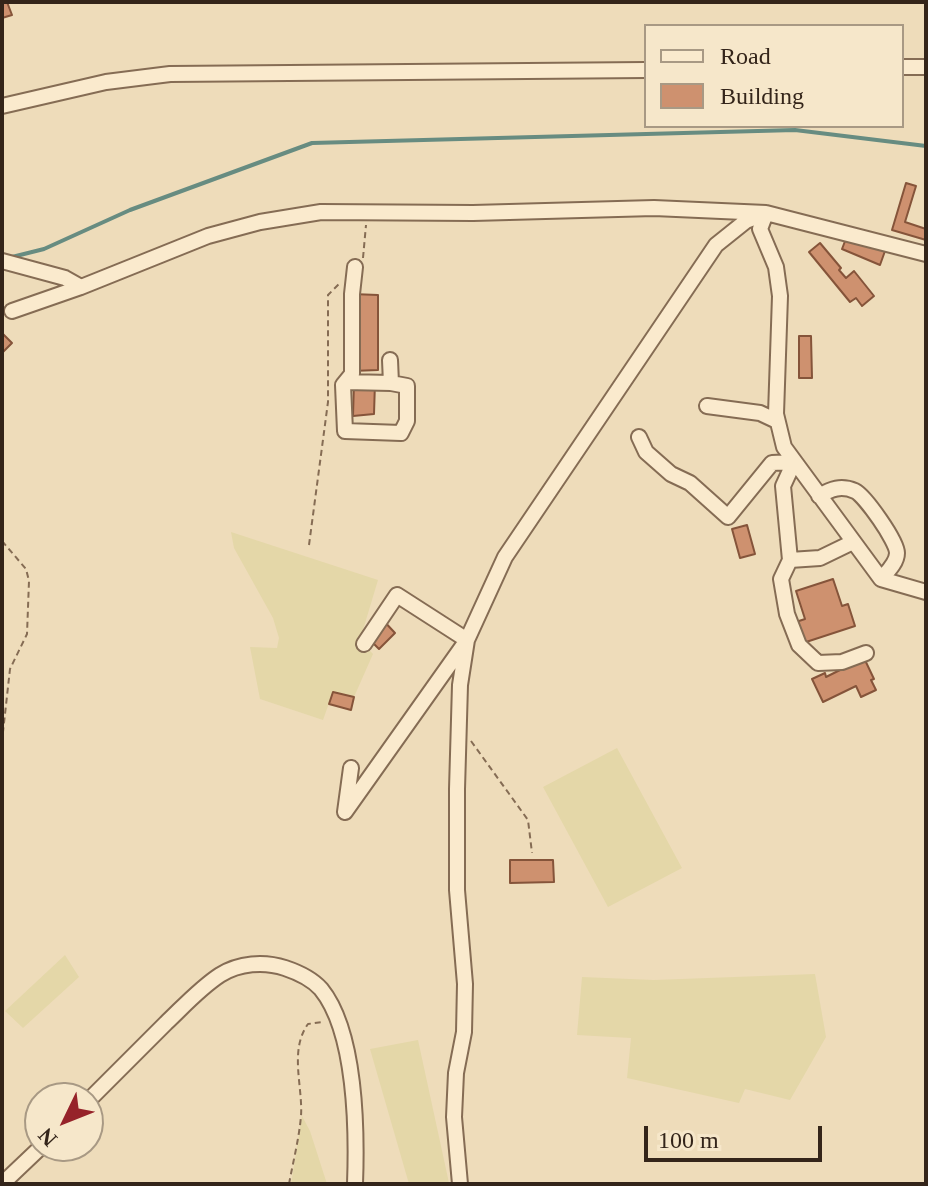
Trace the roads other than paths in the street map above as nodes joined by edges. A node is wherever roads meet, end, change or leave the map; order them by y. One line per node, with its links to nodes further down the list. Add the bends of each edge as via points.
1 (904, 67): 2 (street)
2 (926, 67)
3 (644, 70): 4 (street, via 170,74 106,82)
4 (2, 106)
5 (766, 213): 6 (street); 9 (street, via 654,208 321,212 208,236); 15 (street, via 760,229 776,267 780,296); 23 (street, via 746,221 716,245 505,557)
6 (926, 254)
7 (2, 261): 9 (street)
8 (355, 267): 12 (street, via 352,374)
9 (81, 287): 10 (street)
10 (12, 311)
11 (390, 360): 13 (street)
12 (346, 382): 13 (street); 13 (street, via 345,431 401,433 407,421 407,386)
13 (391, 383)
14 (707, 406): 15 (street, via 760,413)
15 (777, 421): 17 (street)
16 (639, 437): 17 (street, via 646,452 728,517 772,463)
17 (794, 462): 18 (street); 20 (street, via 783,486)
18 (819, 496): 19 (street); 21 (street, via 841,488 861,495 895,542 894,564)
19 (853, 542): 20 (street, via 820,558); 21 (street)
20 (790, 560): 25 (street, via 781,579 799,645 818,663)
21 (881, 579): 22 (street)
22 (926, 592)
23 (467, 640): 24 (street, via 397,595); 26 (street, via 345,812); 31 (street, via 459,724 457,890 465,984 454,1117)
24 (364, 644)
25 (866, 653)
26 (351, 768)
27 (104, 1085): 30 (street, via 223,973 251,964 295,971 319,986 340,1025 352,1088)
28 (25, 1162): 29 (street)
29 (2, 1184)
30 (355, 1184)
31 (460, 1184)

